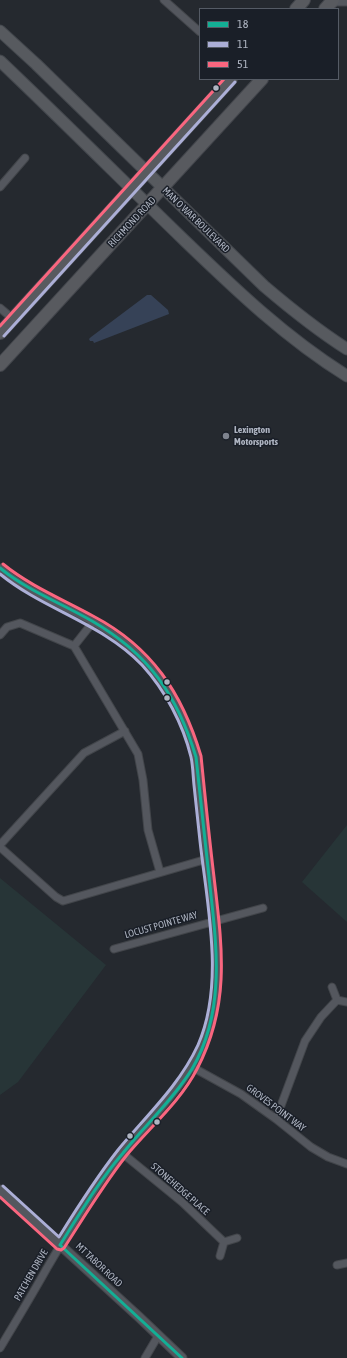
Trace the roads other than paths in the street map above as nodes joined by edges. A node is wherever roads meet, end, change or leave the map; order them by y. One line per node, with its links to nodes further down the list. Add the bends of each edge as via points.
1 (164, 0): 7 (street)
2 (304, 0): 5 (highway)
3 (347, 2): 4 (street, via 336,2)
4 (328, 6)
5 (297, 8)
6 (0, 31): 12 (main road, MAN O WAR BOULEVARD)
7 (199, 31)
8 (0, 61): 15 (main road)
9 (230, 80): 12 (highway)
10 (261, 80): 14 (highway, RICHMOND ROAD)
11 (25, 158): 13 (street)
12 (146, 172): 14 (main road, MAN O WAR BOULEVARD); 15 (highway)
13 (0, 187)
14 (163, 188): 16 (highway, RICHMOND ROAD); 20 (main road, MAN O WAR BOULEVARD, via 264,286)
15 (131, 189): 16 (main road); 18 (highway)
16 (148, 205): 21 (highway, RICHMOND ROAD); 22 (main road, via 260,312 290,337)
17 (0, 308): 18 (street)
18 (13, 319): 19 (highway)
19 (0, 333)
20 (347, 349)
21 (0, 365)
22 (347, 376)
23 (0, 568): 24 (street, PATCHEN DRIVE, via 25,587)
24 (93, 622): 26 (street); 29 (street, PATCHEN DRIVE, via 137,652 159,677 178,707 190,734 196,757)
25 (0, 635): 26 (street, via 7,627 20,623)
26 (74, 646): 27 (street)
27 (125, 731): 28 (street, via 84,753); 30 (street, via 138,754 148,830)
28 (0, 846): 30 (street, via 56,898 63,901)
29 (207, 859): 30 (street); 32 (street, PATCHEN DRIVE)
30 (160, 872)
31 (263, 908): 32 (street, LOCUST POINTE WAY)
32 (214, 921): 33 (street, LOCUST POINTE WAY); 37 (street, PATCHEN DRIVE, via 218,958 216,999 205,1040)
33 (114, 949)
34 (332, 988): 35 (street)
35 (337, 1000): 36 (street); 38 (street, via 321,1017 305,1042)
36 (347, 1002)
37 (192, 1068): 38 (street, GROVES POINT WAY, via 241,1094); 39 (street, PATCHEN DRIVE, via 172,1096)
38 (276, 1119): 40 (street, GROVES POINT WAY, via 311,1147)
39 (122, 1153): 43 (street, STONEHEDGE PLACE, via 182,1202); 44 (street, PATCHEN DRIVE, via 97,1186)
40 (347, 1164)
41 (0, 1190): 44 (street, MT TABOR ROAD)
42 (237, 1238): 43 (street)
43 (224, 1242): 45 (street)
44 (60, 1245): 48 (street, MT TABOR ROAD); 49 (street, PATCHEN DRIVE)
45 (220, 1256)
46 (347, 1263): 47 (street)
47 (337, 1265)
48 (158, 1336): 50 (street); 51 (street, MT TABOR ROAD)
49 (0, 1348)
50 (145, 1358)
51 (182, 1358)

